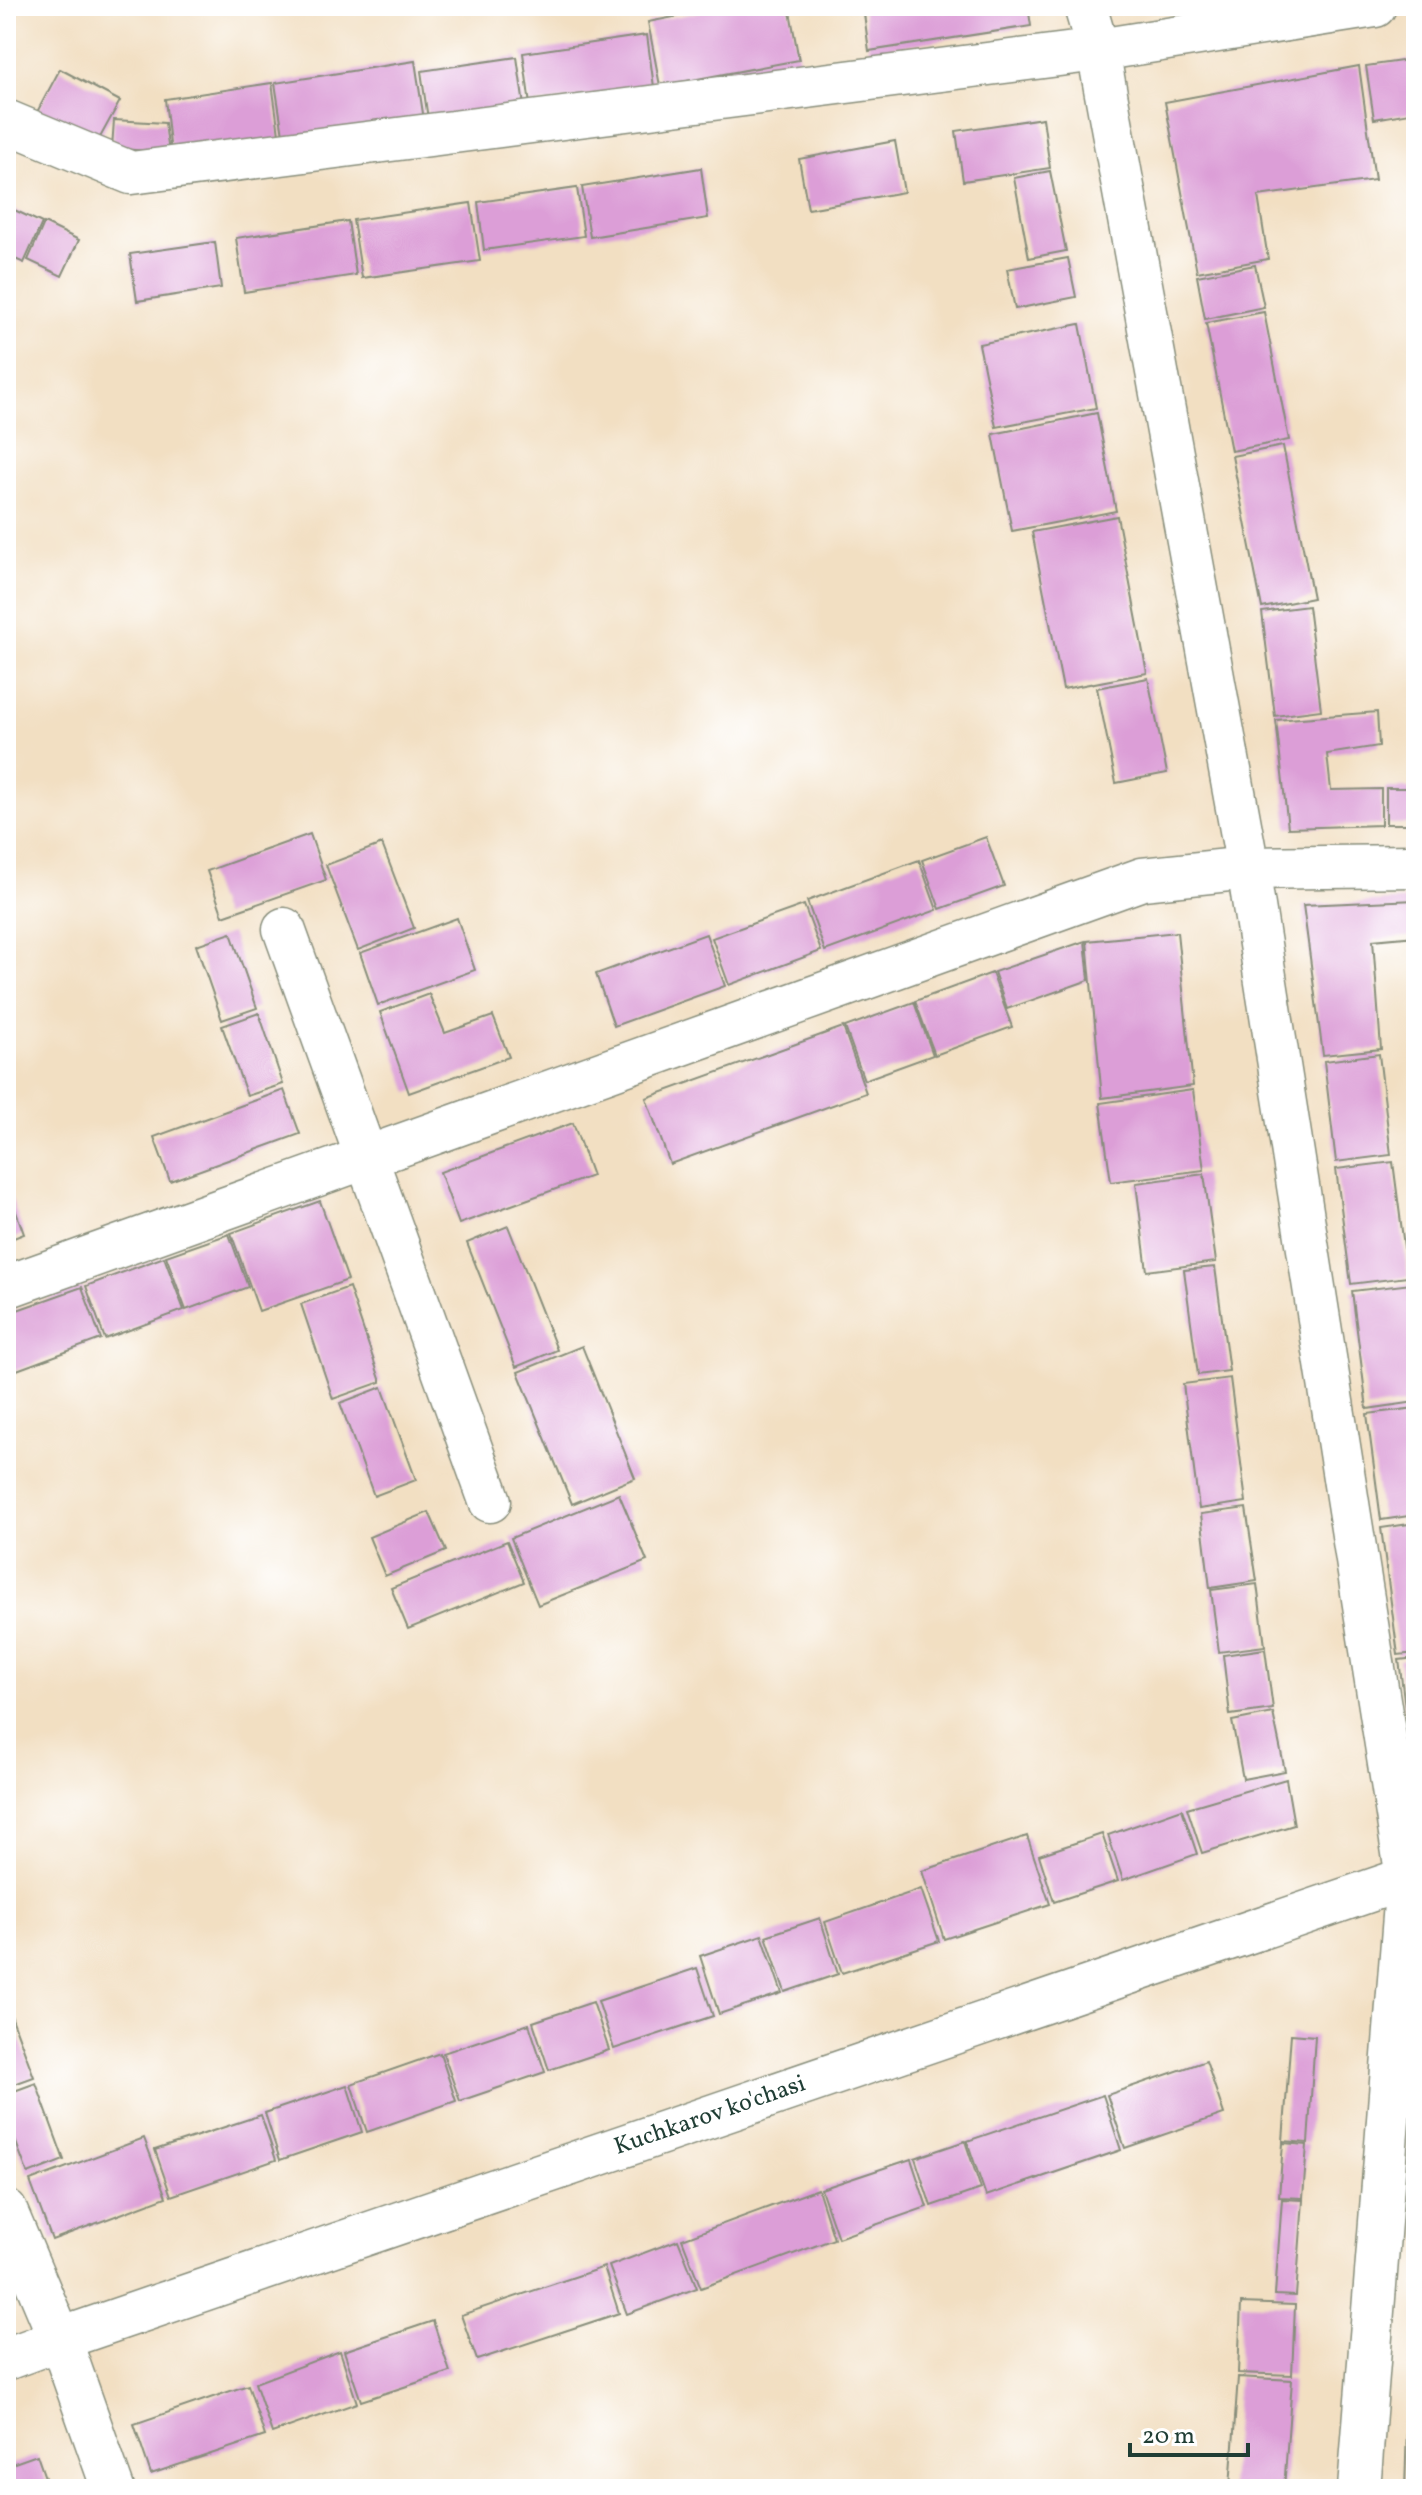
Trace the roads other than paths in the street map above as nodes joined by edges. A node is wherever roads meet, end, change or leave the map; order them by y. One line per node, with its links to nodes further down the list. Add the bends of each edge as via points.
1 (1085, 6): 3 (street)
2 (1375, 6): 3 (street)
3 (1098, 50): 4 (street, via 131,173); 6 (street)
4 (6, 121)
5 (1416, 866): 6 (street)
6 (1248, 868): 8 (street, via 1142,879); 11 (street)
7 (284, 929): 8 (street)
8 (366, 1159): 9 (street); 10 (street)
9 (6, 1287)
10 (490, 1501)
11 (1411, 1878): 13 (street, Kuchkarov ko'chasi); 16 (street)
12 (6, 2211): 13 (street)
13 (60, 2339): 14 (street, Kuchkarov ko'chasi); 15 (street)
14 (6, 2359)
15 (113, 2489)
16 (1359, 2489)

